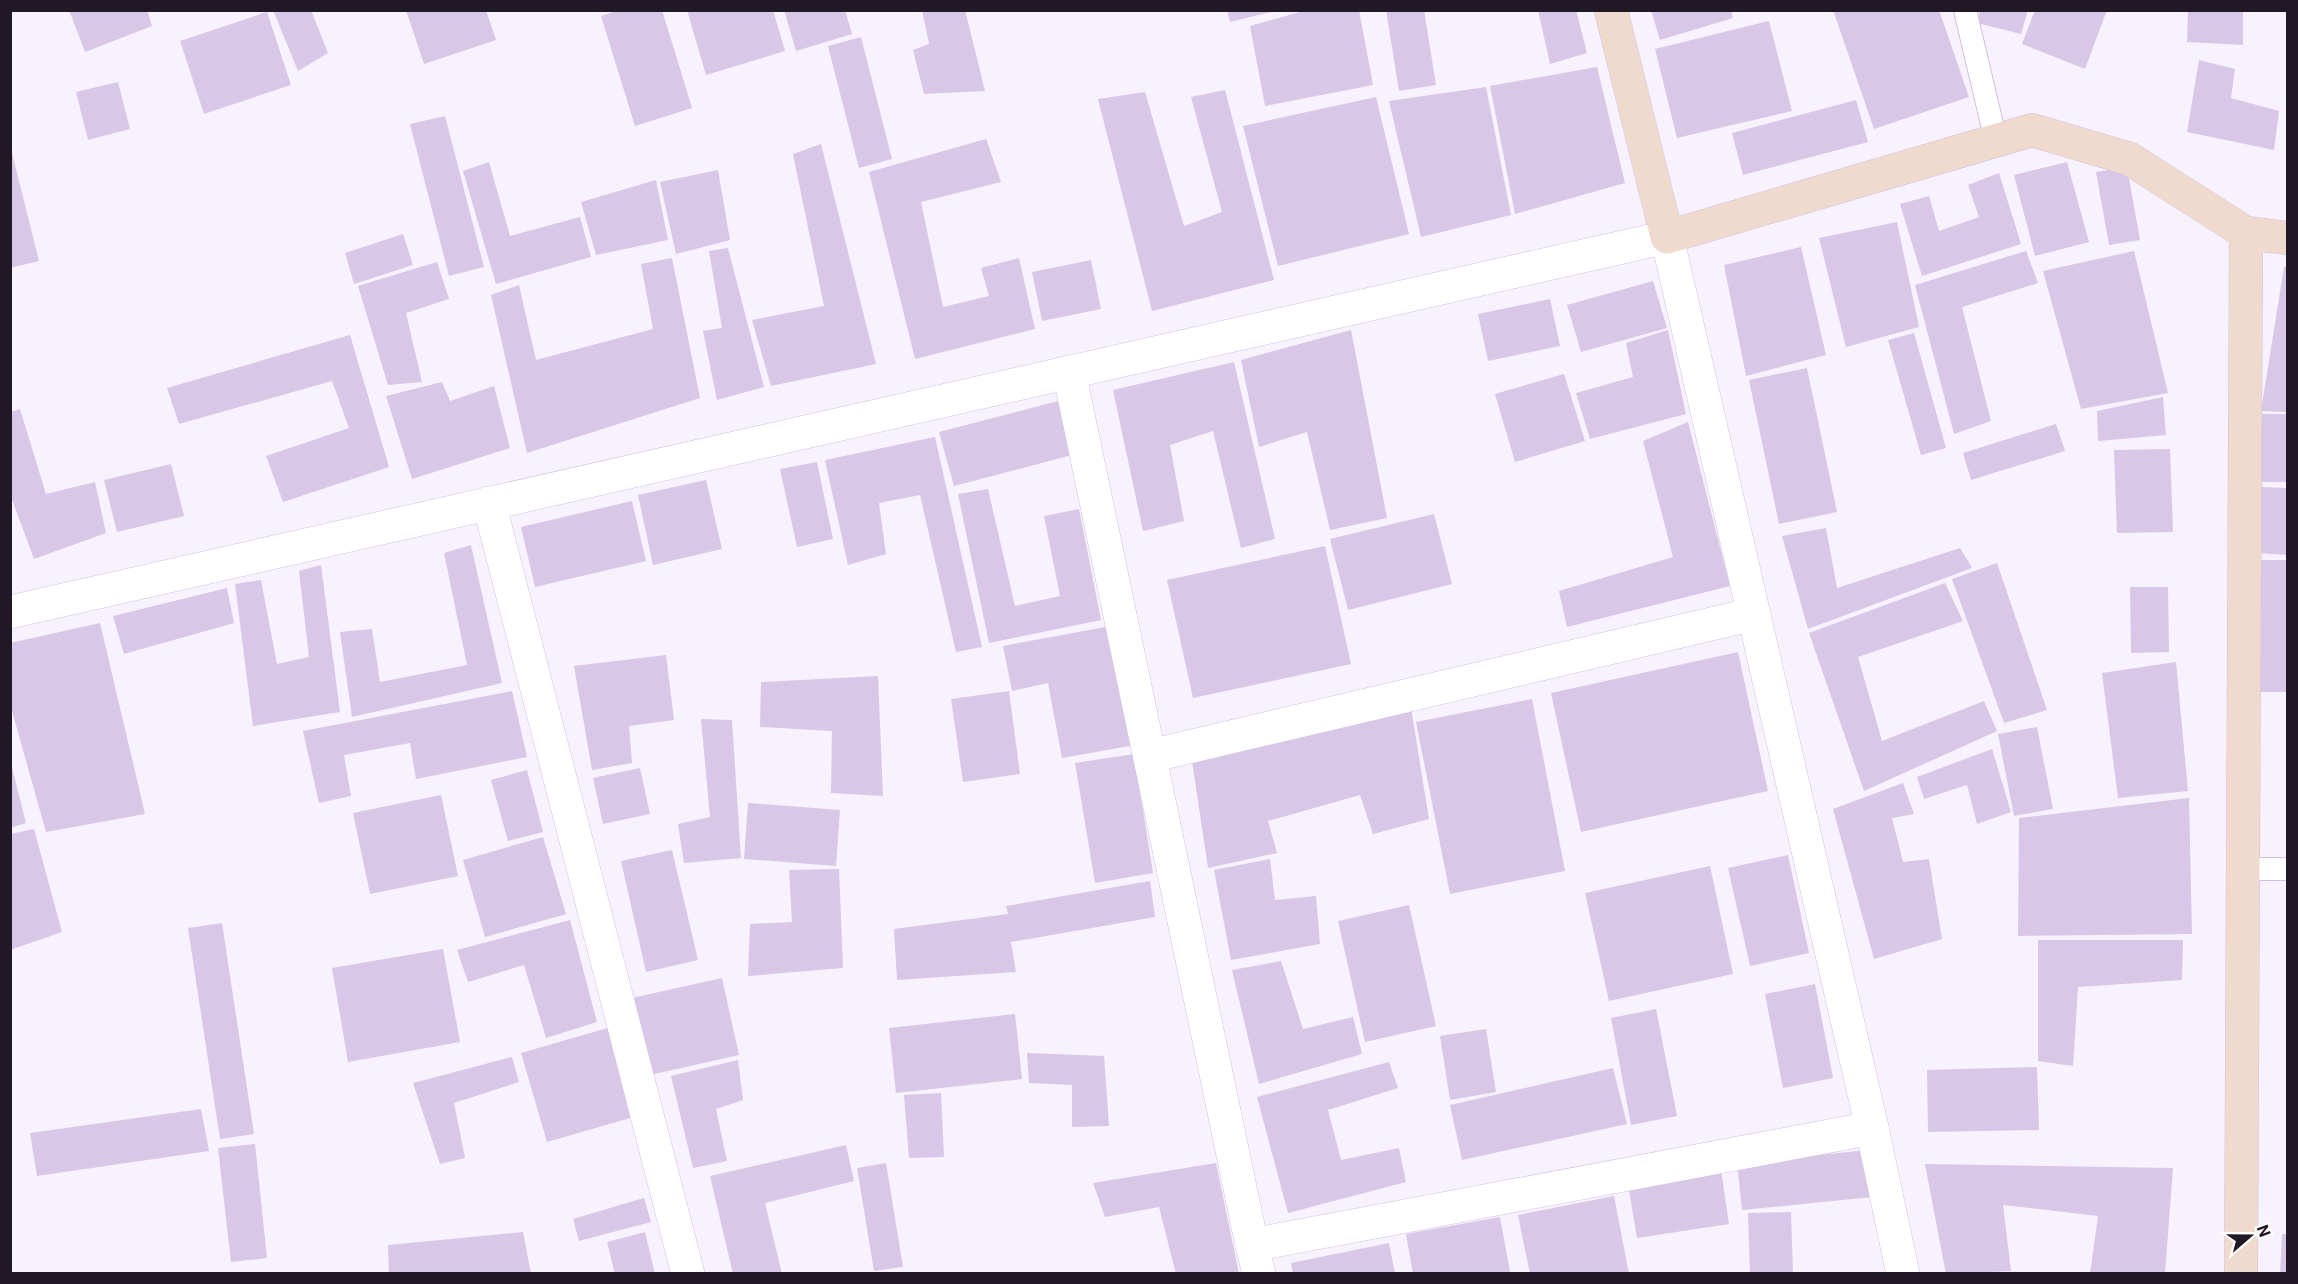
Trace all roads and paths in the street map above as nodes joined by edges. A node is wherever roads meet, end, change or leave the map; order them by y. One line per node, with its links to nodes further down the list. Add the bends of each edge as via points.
1 (1611, 10): 5 (street)
2 (1965, 10): 3 (lane)
3 (1996, 141): 4 (street, via 2032,130 2130,159); 5 (street)
4 (2246, 233): 6 (street); 12 (street)
5 (1667, 237): 7 (street); 10 (street)
6 (2288, 238)
7 (1069, 372): 8 (street); 11 (street)
8 (489, 504): 9 (street); 16 (street)
9 (10, 612)
10 (1754, 614): 11 (street); 14 (street)
11 (1150, 756): 15 (street)
12 (2243, 869): 13 (lane); 18 (street)
13 (2288, 869)
14 (1872, 1128): 15 (street); 17 (street)
15 (1256, 1259)
16 (687, 1274)
17 (1903, 1274)
18 (2241, 1274)

